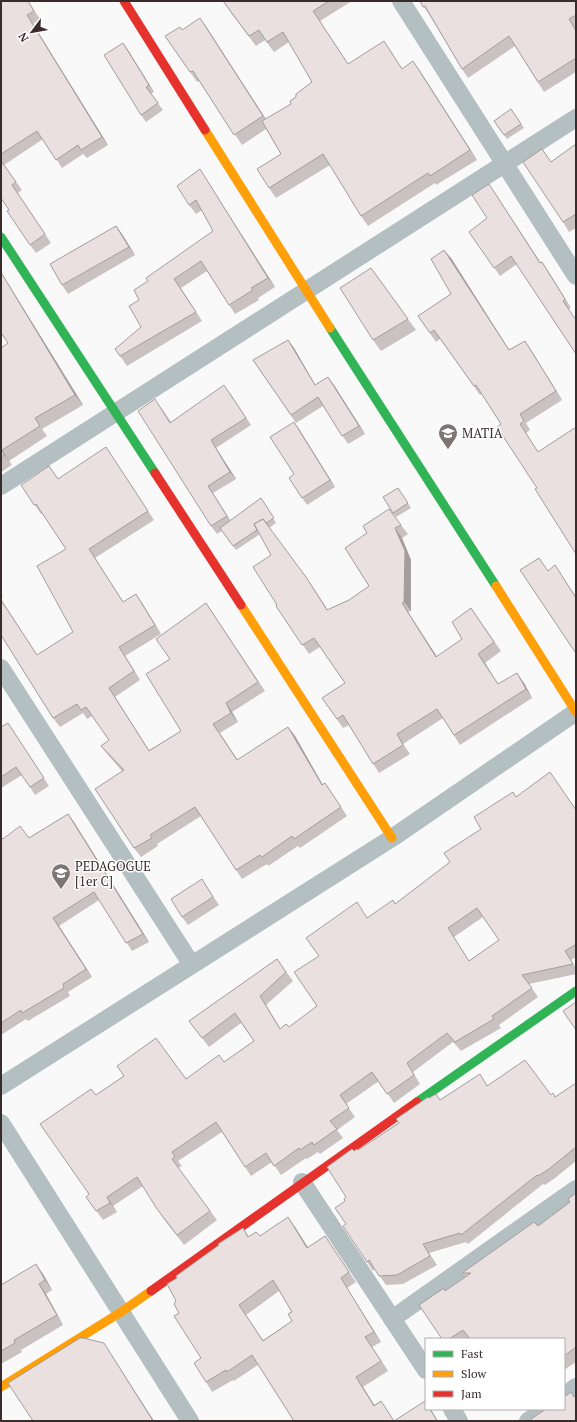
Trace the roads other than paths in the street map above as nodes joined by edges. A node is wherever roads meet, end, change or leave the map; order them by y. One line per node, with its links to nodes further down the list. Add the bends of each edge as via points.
1 (124, 1): 7 (street)
2 (401, 1): 4 (street)
3 (576, 118): 4 (street)
4 (504, 164): 6 (street); 7 (street)
5 (1, 237): 8 (street)
6 (576, 276)
7 (307, 291): 8 (street); 11 (street)
8 (116, 413): 9 (street); 12 (street)
9 (1, 486)
10 (1, 668): 13 (street)
11 (576, 712): 12 (street)
12 (392, 838): 13 (street)
13 (192, 965): 15 (street)
14 (576, 991): 17 (street)
15 (1, 1086)
16 (1, 1123): 19 (street)
17 (302, 1182): 19 (street); 20 (street)
18 (576, 1189): 20 (street)
19 (121, 1312): 22 (street); 27 (street)
20 (392, 1319): 21 (street)
21 (425, 1368)
22 (1, 1387)
23 (576, 1387): 24 (street)
24 (565, 1395)
25 (453, 1410): 28 (street)
26 (544, 1410): 29 (street)
27 (190, 1421)
28 (459, 1421)
29 (528, 1421)

